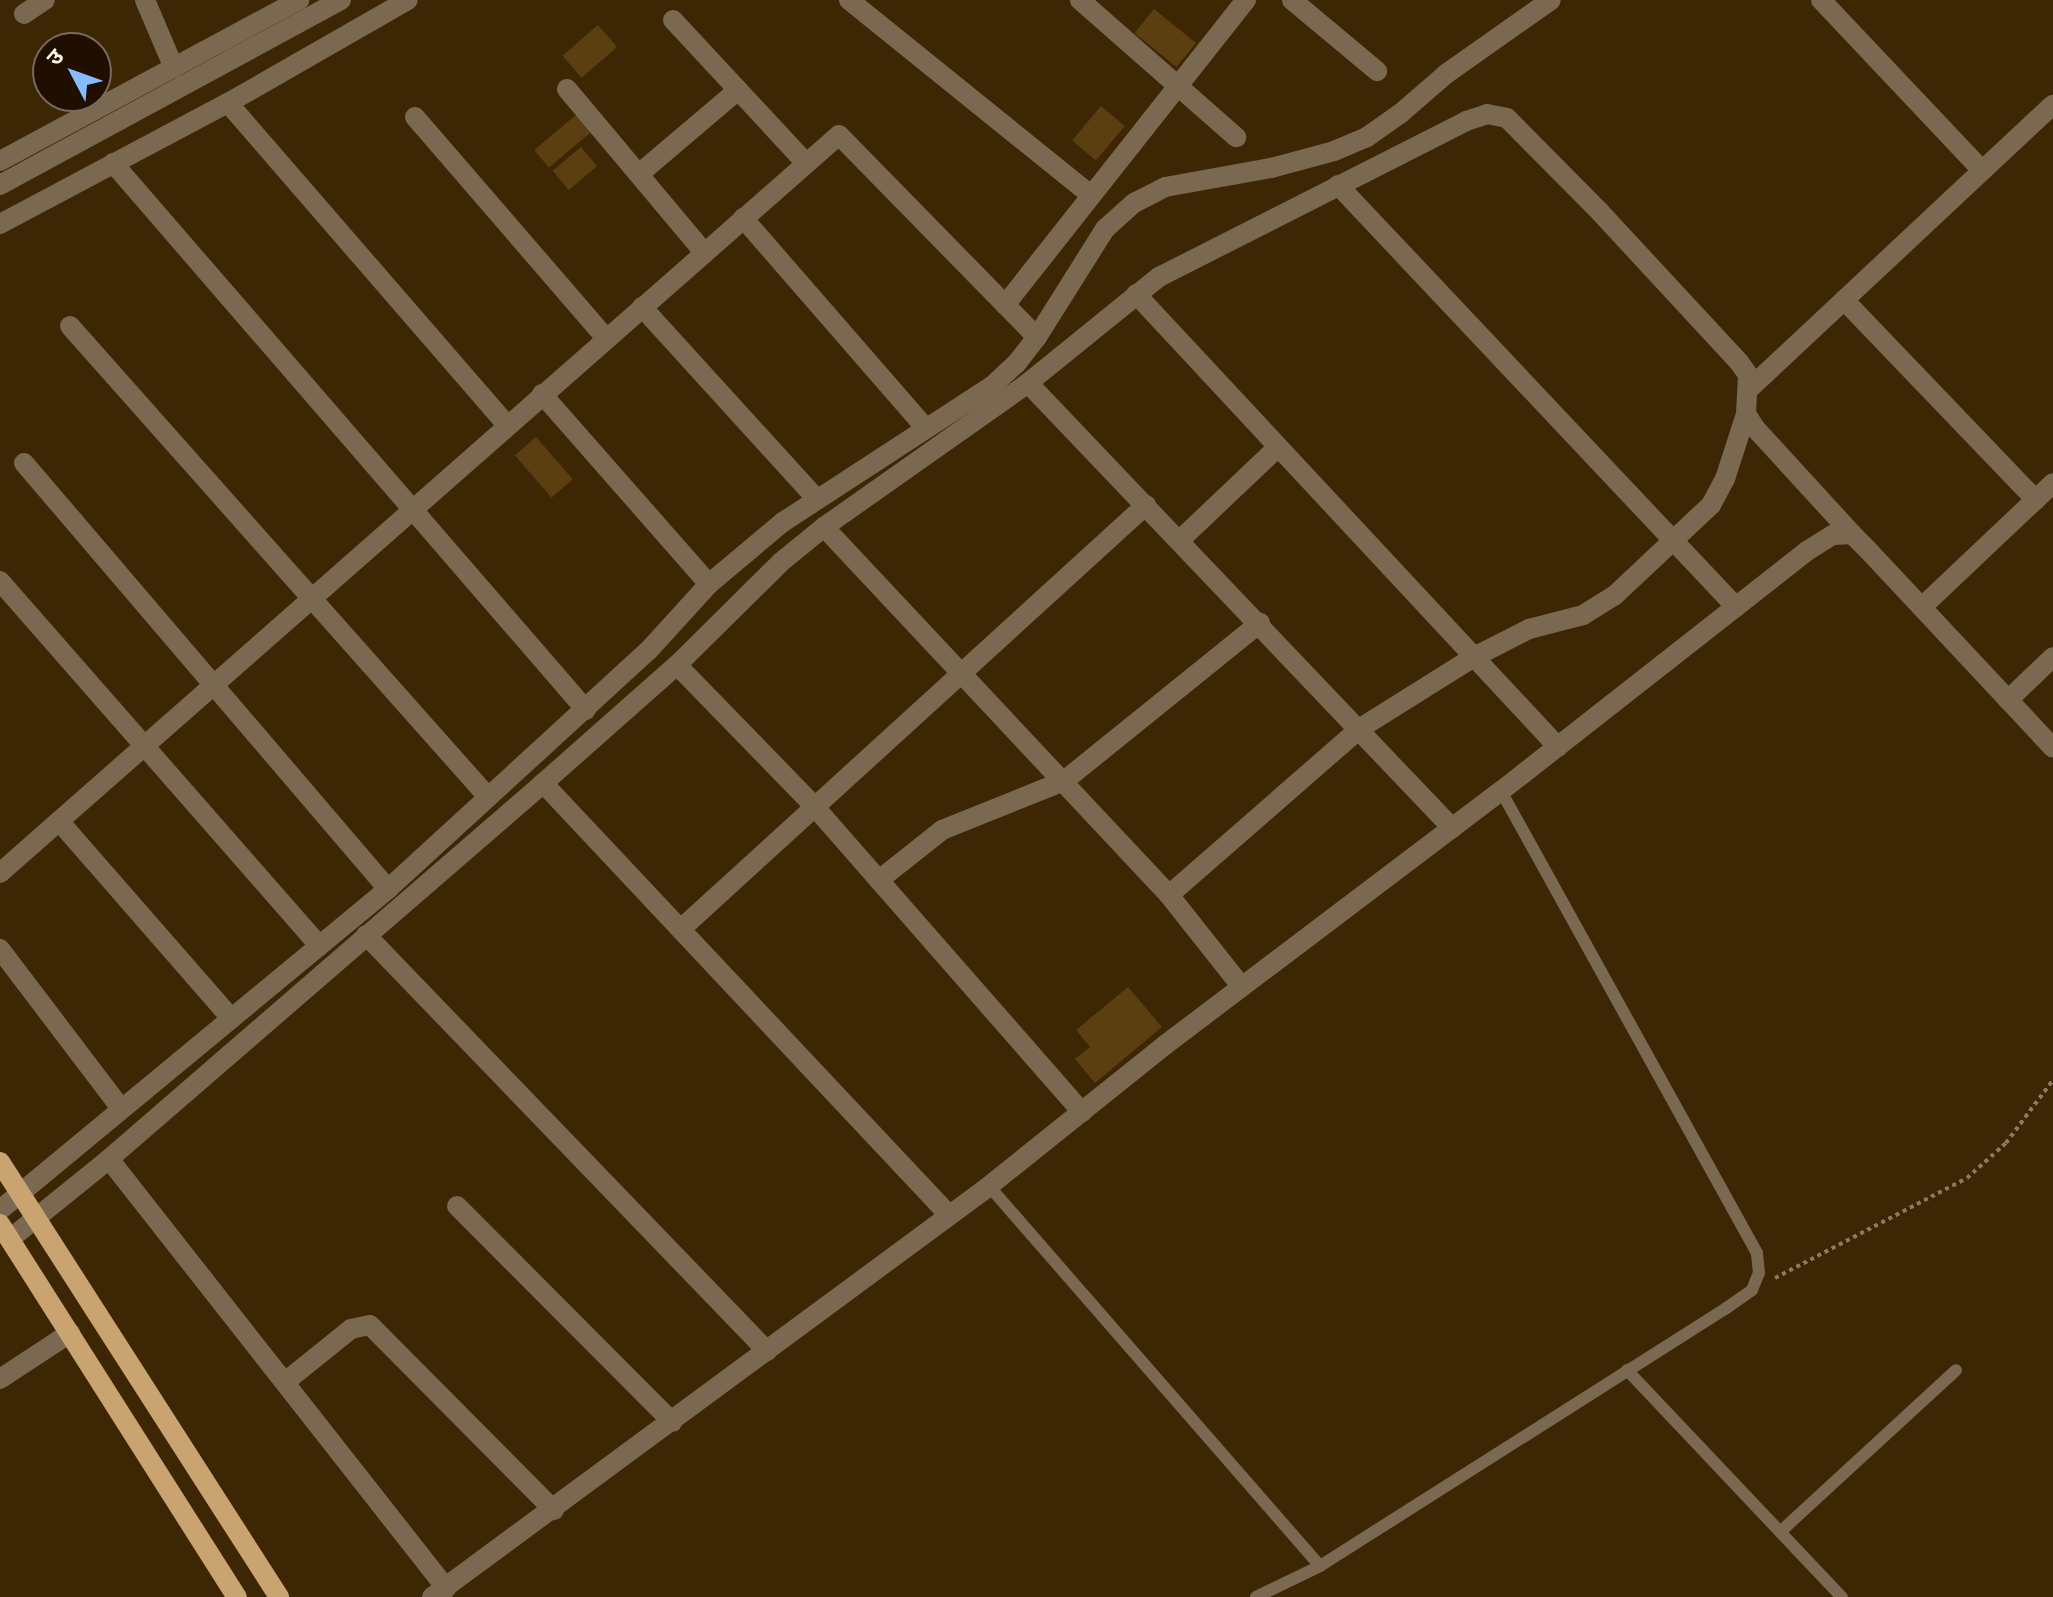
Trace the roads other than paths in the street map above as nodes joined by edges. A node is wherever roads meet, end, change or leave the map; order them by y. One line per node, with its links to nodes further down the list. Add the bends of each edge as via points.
1 (45, 0): 12 (street)
2 (145, 0): 14 (street)
3 (299, 0): 14 (street)
4 (341, 0): 28 (street)
5 (408, 0): 19 (street)
6 (849, 0): 30 (street)
7 (1080, 0): 16 (street)
8 (1246, 0): 16 (street)
9 (1292, 0): 15 (street)
10 (1551, 0): 39 (street, via 1367,137 1271,168 1165,187 1134,203 1105,229)
11 (1821, 0): 26 (street)
12 (24, 14)
13 (673, 20): 18 (street)
14 (174, 68): 23 (street)
15 (1377, 71)
16 (1177, 87): 22 (street); 30 (street)
17 (567, 89): 27 (street)
18 (738, 90): 25 (street); 27 (street)
19 (228, 103): 24 (street); 45 (street)
20 (2053, 105): 26 (street)
21 (415, 117): 40 (street)
22 (1236, 137)
23 (0, 161)
24 (113, 163): 32 (street); 53 (street)
25 (806, 163): 31 (street); 36 (street, via 839,135)
26 (1982, 170): 35 (street)
27 (639, 174): 33 (street)
28 (0, 185)
29 (1338, 185): 34 (street, via 1207,250); 42 (street, via 1466,121 1487,114 1507,118 1739,362); 57 (street)
30 (1091, 195): 36 (street)
31 (743, 218): 33 (street); 46 (street)
32 (0, 224)
33 (704, 252): 37 (street)
34 (1136, 294): 41 (street); 47 (street)
35 (1844, 300): 42 (street); 51 (street)
36 (1005, 305): 39 (street)
37 (642, 307): 40 (street); 50 (street)
38 (70, 326): 60 (street)
39 (1037, 337): 46 (street, via 992,386)
40 (606, 338): 43 (street)
41 (1028, 383): 52 (street); 54 (street)
42 (1749, 389): 44 (street)
43 (542, 394): 45 (street); 59 (street)
44 (1746, 414): 55 (street); 57 (street, via 1719,493)
45 (507, 425): 53 (street)
46 (925, 427): 50 (street)
47 (1278, 447): 56 (street); 64 (street)
48 (24, 463): 68 (street)
49 (2053, 483): 51 (street)
50 (817, 499): 59 (street)
51 (2036, 500): 62 (street)
52 (1146, 505): 56 (street); 67 (street)
53 (412, 508): 60 (street); 70 (street)
54 (824, 527): 66 (street); 67 (street)
55 (1852, 534): 61 (street, via 1833,535 1807,551); 62 (street)
56 (1180, 540): 63 (street)
57 (1675, 542): 61 (street); 64 (street, via 1599,608 1529,629)
58 (0, 581): 72 (street)
59 (709, 584): 70 (street)
60 (311, 597): 68 (street); 78 (street)
61 (1736, 607): 73 (street)
62 (1922, 607): 69 (street)
63 (1260, 623): 71 (street); 75 (street)
64 (1474, 657): 71 (street); 73 (street)
65 (2053, 657): 69 (street)
66 (677, 665): 76 (street); 79 (street)
67 (962, 672): 75 (street); 79 (street)
68 (213, 684): 72 (street); 84 (street)
69 (2008, 700): 74 (street)
70 (586, 710): 78 (street)
71 (1359, 729): 81 (street); 85 (street)
72 (144, 745): 80 (street); 88 (street)
73 (1558, 747): 77 (street)
74 (2053, 748)
75 (1064, 781): 83 (street, via 942,830); 85 (street)
76 (543, 783): 86 (street); 87 (street)
77 (1501, 791): 81 (street); 105 (lane, via 1757,1253 1759,1273 1752,1290)
78 (488, 797): 84 (street)
79 (814, 806): 83 (street); 86 (street)
80 (59, 821): 82 (street); 91 (street)
81 (1452, 828): 90 (street)
82 (0, 873)
83 (879, 880): 93 (street)
84 (388, 889): 88 (street)
85 (1169, 895): 90 (street)
86 (682, 928): 100 (street)
87 (366, 935): 94 (street); 104 (street)
88 (319, 946): 91 (street)
89 (0, 949): 92 (street)
90 (1242, 987): 93 (street)
91 (231, 1018): 92 (street)
92 (120, 1107): 97 (street)
93 (1082, 1112): 96 (street)
94 (109, 1159): 101 (street); 108 (street)
95 (0, 1162): 97 (main road)
96 (989, 1186): 100 (street); 112 (lane)
97 (21, 1194): 99 (street); 101 (main road)
98 (457, 1206): 109 (street)
99 (0, 1210)
100 (949, 1215): 104 (street)
101 (38, 1219): 102 (street); 115 (main road)
102 (5, 1231): 103 (main road)
103 (70, 1333): 107 (street); 114 (main road)
104 (767, 1351): 109 (street)
105 (1627, 1370): 111 (lane); 112 (lane)
106 (1956, 1370): 111 (lane)
107 (0, 1379)
108 (285, 1382): 110 (street, via 351,1329 370,1325); 113 (street)
109 (672, 1422): 110 (street)
110 (554, 1510): 113 (street)
111 (1780, 1532): 117 (lane)
112 (1320, 1566): 116 (lane)
113 (444, 1594)
114 (237, 1597)
115 (279, 1597)
116 (1256, 1597)
117 (1842, 1597)

